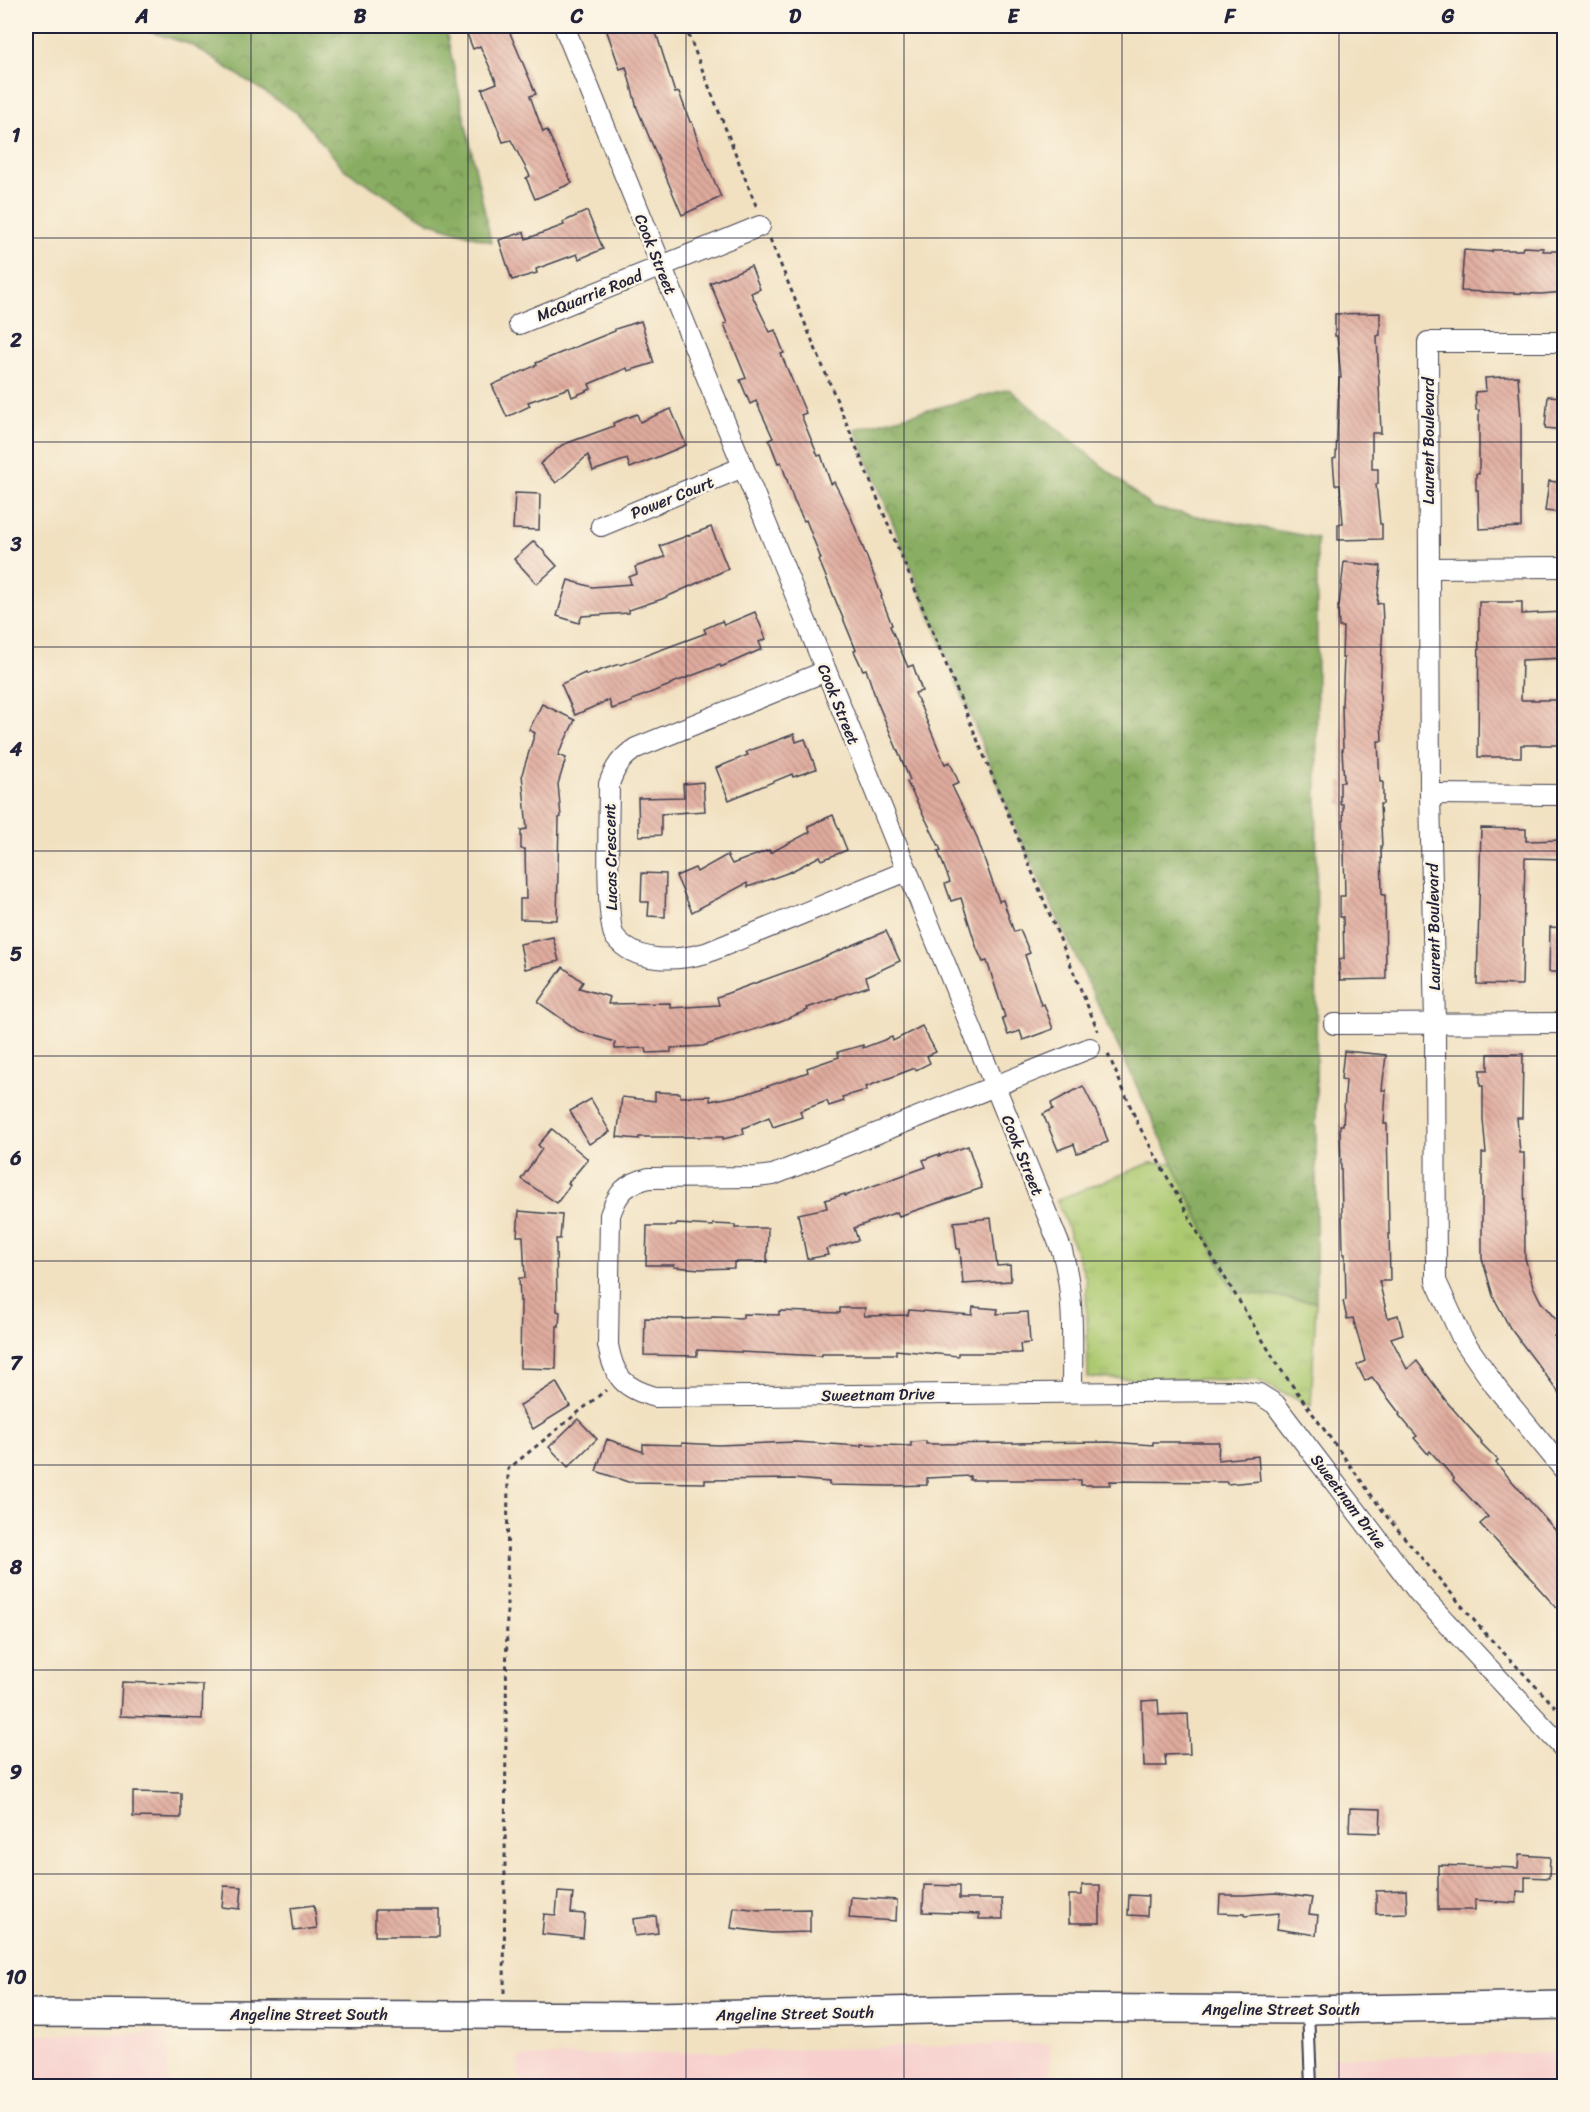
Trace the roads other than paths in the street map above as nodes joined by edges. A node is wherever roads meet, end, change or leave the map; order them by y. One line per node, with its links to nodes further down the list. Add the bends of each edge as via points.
1 (564, 26): 3 (street, Cook Street)
2 (763, 226): 3 (street, McQuarrie Road)
3 (661, 266): 4 (street, McQuarrie Road); 6 (street, Cook Street)
4 (519, 324)
5 (1564, 342): 9 (street, Laurent Boulevard, via 1428,342)
6 (743, 467): 7 (street, Power Court); 10 (street, Cook Street)
7 (601, 526)
8 (1564, 567): 9 (street)
9 (1429, 568): 11 (street, Laurent Boulevard)
10 (826, 671): 13 (street, Cook Street); 13 (street, Lucas Crescent, via 624,756 609,784 609,912 614,935 629,949 650,957 689,957)
11 (1430, 794): 12 (street); 14 (street, Laurent Boulevard)
12 (1564, 795)
13 (907, 871): 18 (street, Cook Street)
14 (1435, 1023): 15 (street); 16 (street); 20 (street, Laurent Boulevard, via 1436,1281 1462,1338 1495,1386)
15 (1564, 1023)
16 (1334, 1024)
17 (1099, 1046): 18 (street)
18 (994, 1085): 19 (street, Cook Street, via 1069,1276); 19 (street, Sweetnam Drive, via 773,1175 649,1178 623,1189 610,1215 611,1364 635,1391 655,1397)
19 (1072, 1392): 21 (street, Sweetnam Drive, via 1237,1391 1259,1394 1275,1404 1418,1592)
20 (1564, 1470)
21 (1564, 1749)
22 (1564, 2005): 23 (main road, Angeline Street South)
23 (1308, 2010): 24 (main road, Angeline Street South, via 1021,2008 654,2016); 25 (lane)
24 (26, 2013)
25 (1311, 2086)

